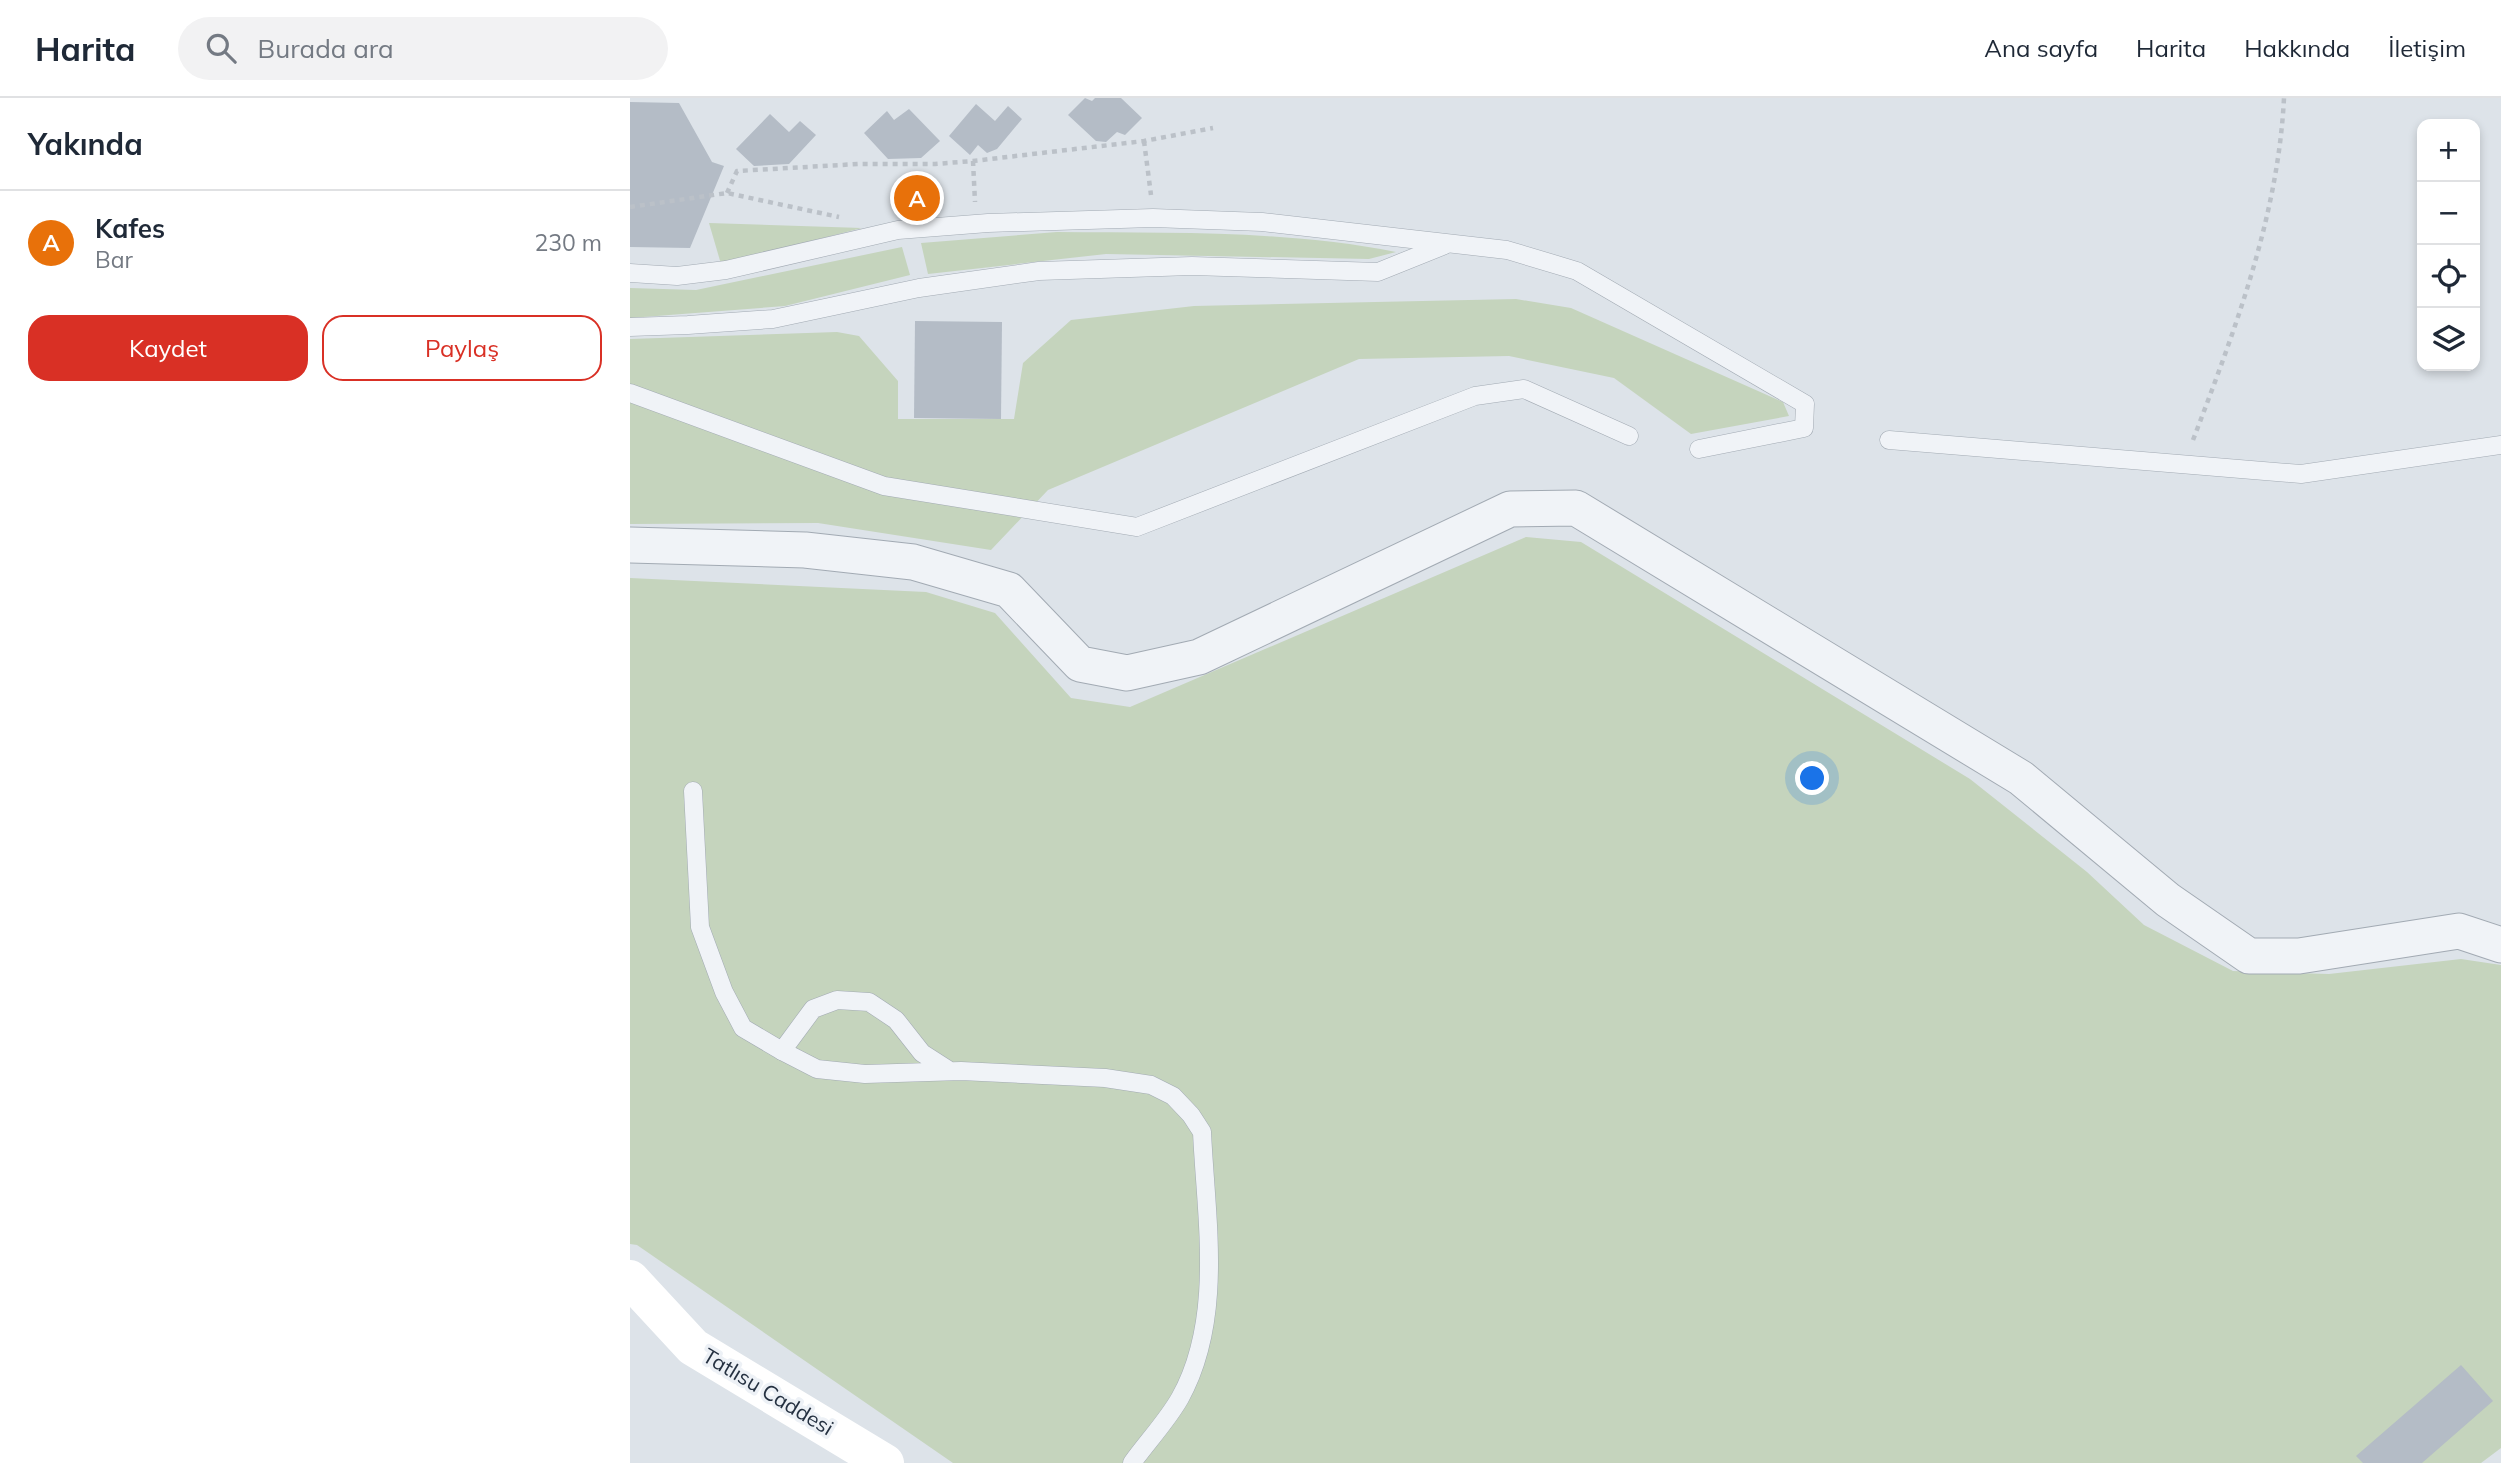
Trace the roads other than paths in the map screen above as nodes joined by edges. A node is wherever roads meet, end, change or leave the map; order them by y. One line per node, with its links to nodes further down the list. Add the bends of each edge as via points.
1 (1449, 244): 2 (lane, via 1262,222 1153,218 976,224 889,231 726,270 677,276); 3 (lane, via 1378,272 1192,266 1039,271 919,288 773,319); 8 (lane, via 1507,250 1577,271 1805,404 1804,428)
2 (630, 273)
3 (630, 327)
4 (630, 393): 5 (lane, via 884,486 1137,527 1475,396 1524,389)
5 (1629, 436)
6 (1889, 440): 7 (lane, via 2301,474)
7 (2501, 445)
8 (1699, 449)
9 (630, 545): 11 (street, via 805,550 913,562 1009,590 1080,664 1126,673 1199,657 1510,509 1576,509 2021,778 2168,900 2249,956 2299,956 2459,931)
10 (693, 791): 12 (lane, via 700,927 743,1028)
11 (2501, 945)
12 (782, 1051): 13 (lane, via 817,1069 865,1074); 13 (lane, via 813,1009 837,1000 869,1002 896,1020 922,1053)
13 (950, 1071): 16 (lane, via 1105,1077 1151,1085 1173,1096 1202,1132 1209,1294 1199,1354 1180,1398)
14 (630, 1279): 15 (main road, Tatlısu Caddesi, via 694,1347)
15 (885, 1463)
16 (1132, 1463)

